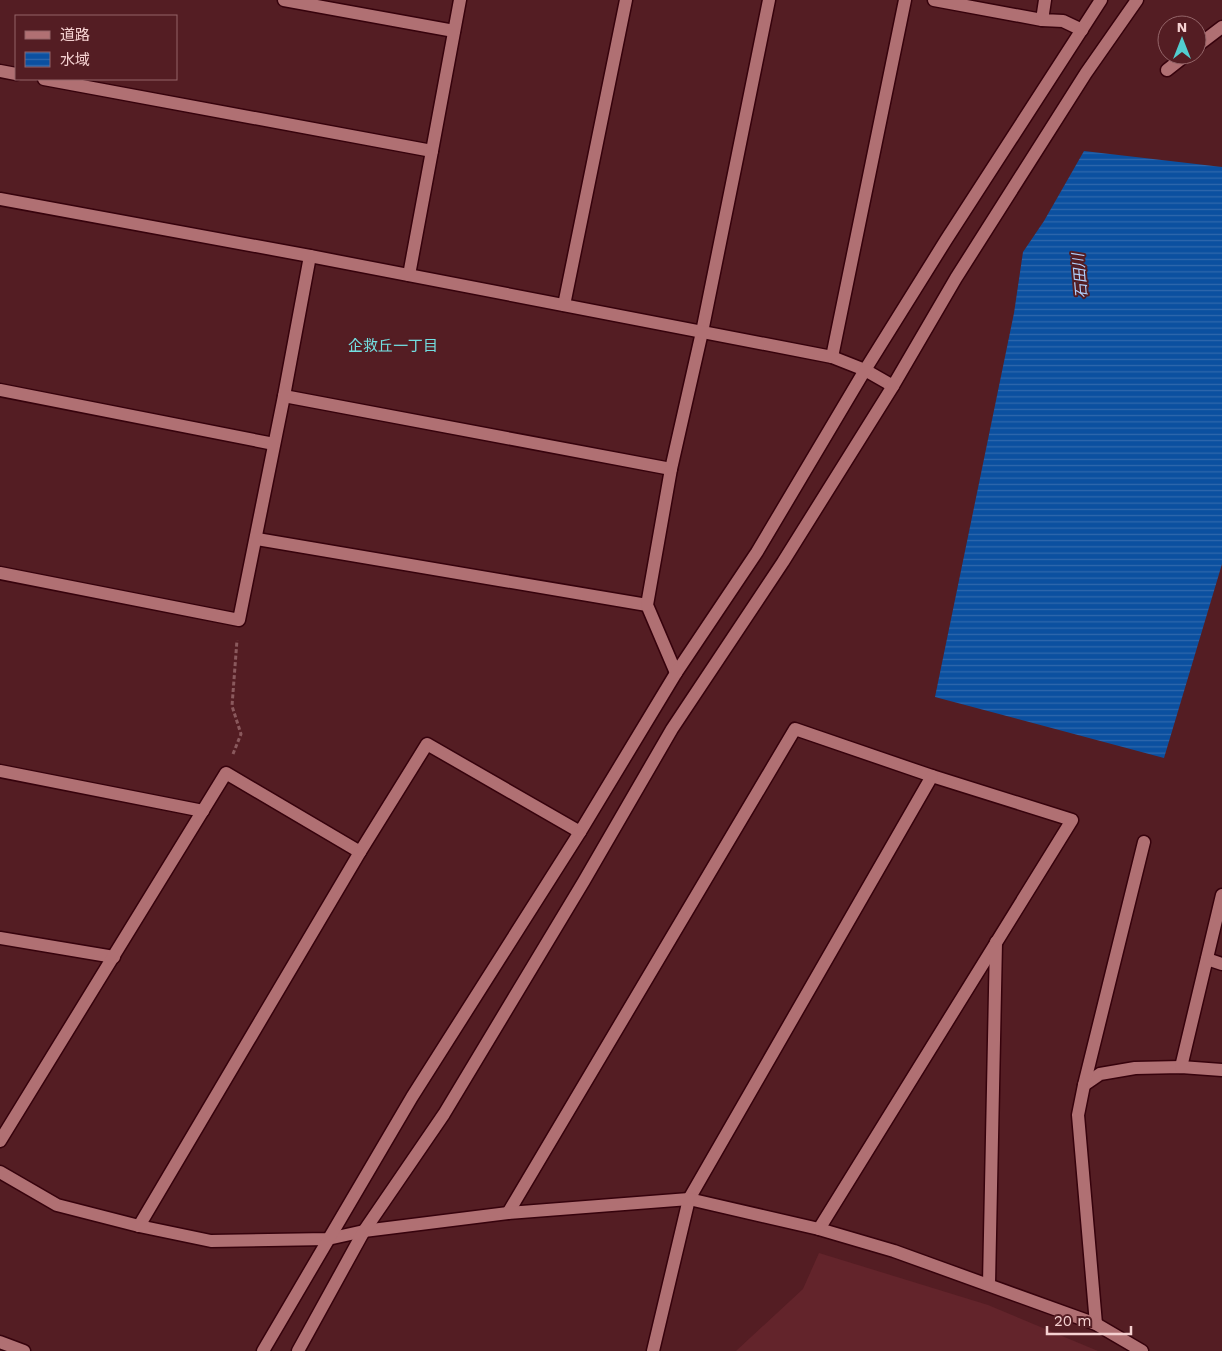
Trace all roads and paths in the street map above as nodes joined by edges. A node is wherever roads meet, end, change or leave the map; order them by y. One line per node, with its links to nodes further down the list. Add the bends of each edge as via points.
1 (284, 0): 13 (street)
2 (460, 0): 13 (street)
3 (626, 0): 24 (street)
4 (769, 0): 25 (street)
5 (905, 0): 26 (street)
6 (934, 0): 10 (street)
7 (1045, 0): 10 (street)
8 (1102, 0): 12 (street)
9 (1137, 0): 28 (street, via 1086,73 956,278)
10 (1042, 20): 12 (street, via 1063,21)
11 (1222, 27): 14 (street)
12 (1082, 30): 27 (street)
13 (454, 32): 20 (street)
14 (1207, 38)
15 (1173, 65): 17 (street)
16 (0, 70): 18 (street)
17 (1167, 70)
18 (15, 74)
19 (49, 80): 20 (street)
20 (432, 151): 23 (street)
21 (0, 200): 22 (street)
22 (310, 256): 23 (street); 30 (street)
23 (409, 275): 24 (street)
24 (564, 305): 25 (street)
25 (702, 332): 26 (street); 32 (street)
26 (832, 357): 27 (street)
27 (865, 370): 28 (street); 37 (street, via 757,552)
28 (893, 386): 60 (street, via 783,562 672,729 444,1114)
29 (0, 390): 31 (street)
30 (284, 396): 31 (street); 32 (street)
31 (274, 444): 33 (street)
32 (671, 469): 35 (street)
33 (257, 539): 35 (street); 36 (street)
34 (0, 573): 36 (street)
35 (647, 605): 37 (street)
36 (239, 620): 39 (path, via 232,706 241,734)
37 (676, 673): 42 (street)
38 (0, 771): 41 (street)
39 (226, 773): 41 (street); 44 (street)
40 (932, 776): 47 (street, via 1072,820); 56 (street); 57 (street, via 795,729)
41 (203, 811): 48 (street)
42 (580, 832): 44 (street, via 427,744); 61 (street, via 417,1089)
43 (1144, 842): 53 (street)
44 (360, 852): 58 (street)
45 (1222, 895): 49 (street)
46 (0, 938): 48 (street)
47 (996, 942): 59 (street); 62 (street)
48 (114, 957): 54 (street)
49 (1206, 959): 50 (street); 51 (street)
50 (1222, 964)
51 (1181, 1067): 52 (street); 53 (street, via 1135,1068 1100,1074)
52 (1222, 1070)
53 (1084, 1085): 63 (street, via 1078,1115)
54 (0, 1141)
55 (0, 1172): 58 (street, via 57,1205)
56 (689, 1199): 57 (street); 59 (street); 68 (street)
57 (508, 1213): 60 (street)
58 (139, 1226): 61 (street, via 211,1241)
59 (819, 1229): 62 (street)
60 (364, 1231): 61 (street); 67 (street)
61 (328, 1239): 66 (street)
62 (989, 1284): 63 (street)
63 (1096, 1324): 69 (street)
64 (0, 1342): 65 (street)
65 (24, 1351)
66 (263, 1351)
67 (298, 1351)
68 (653, 1351)
69 (1142, 1351)

